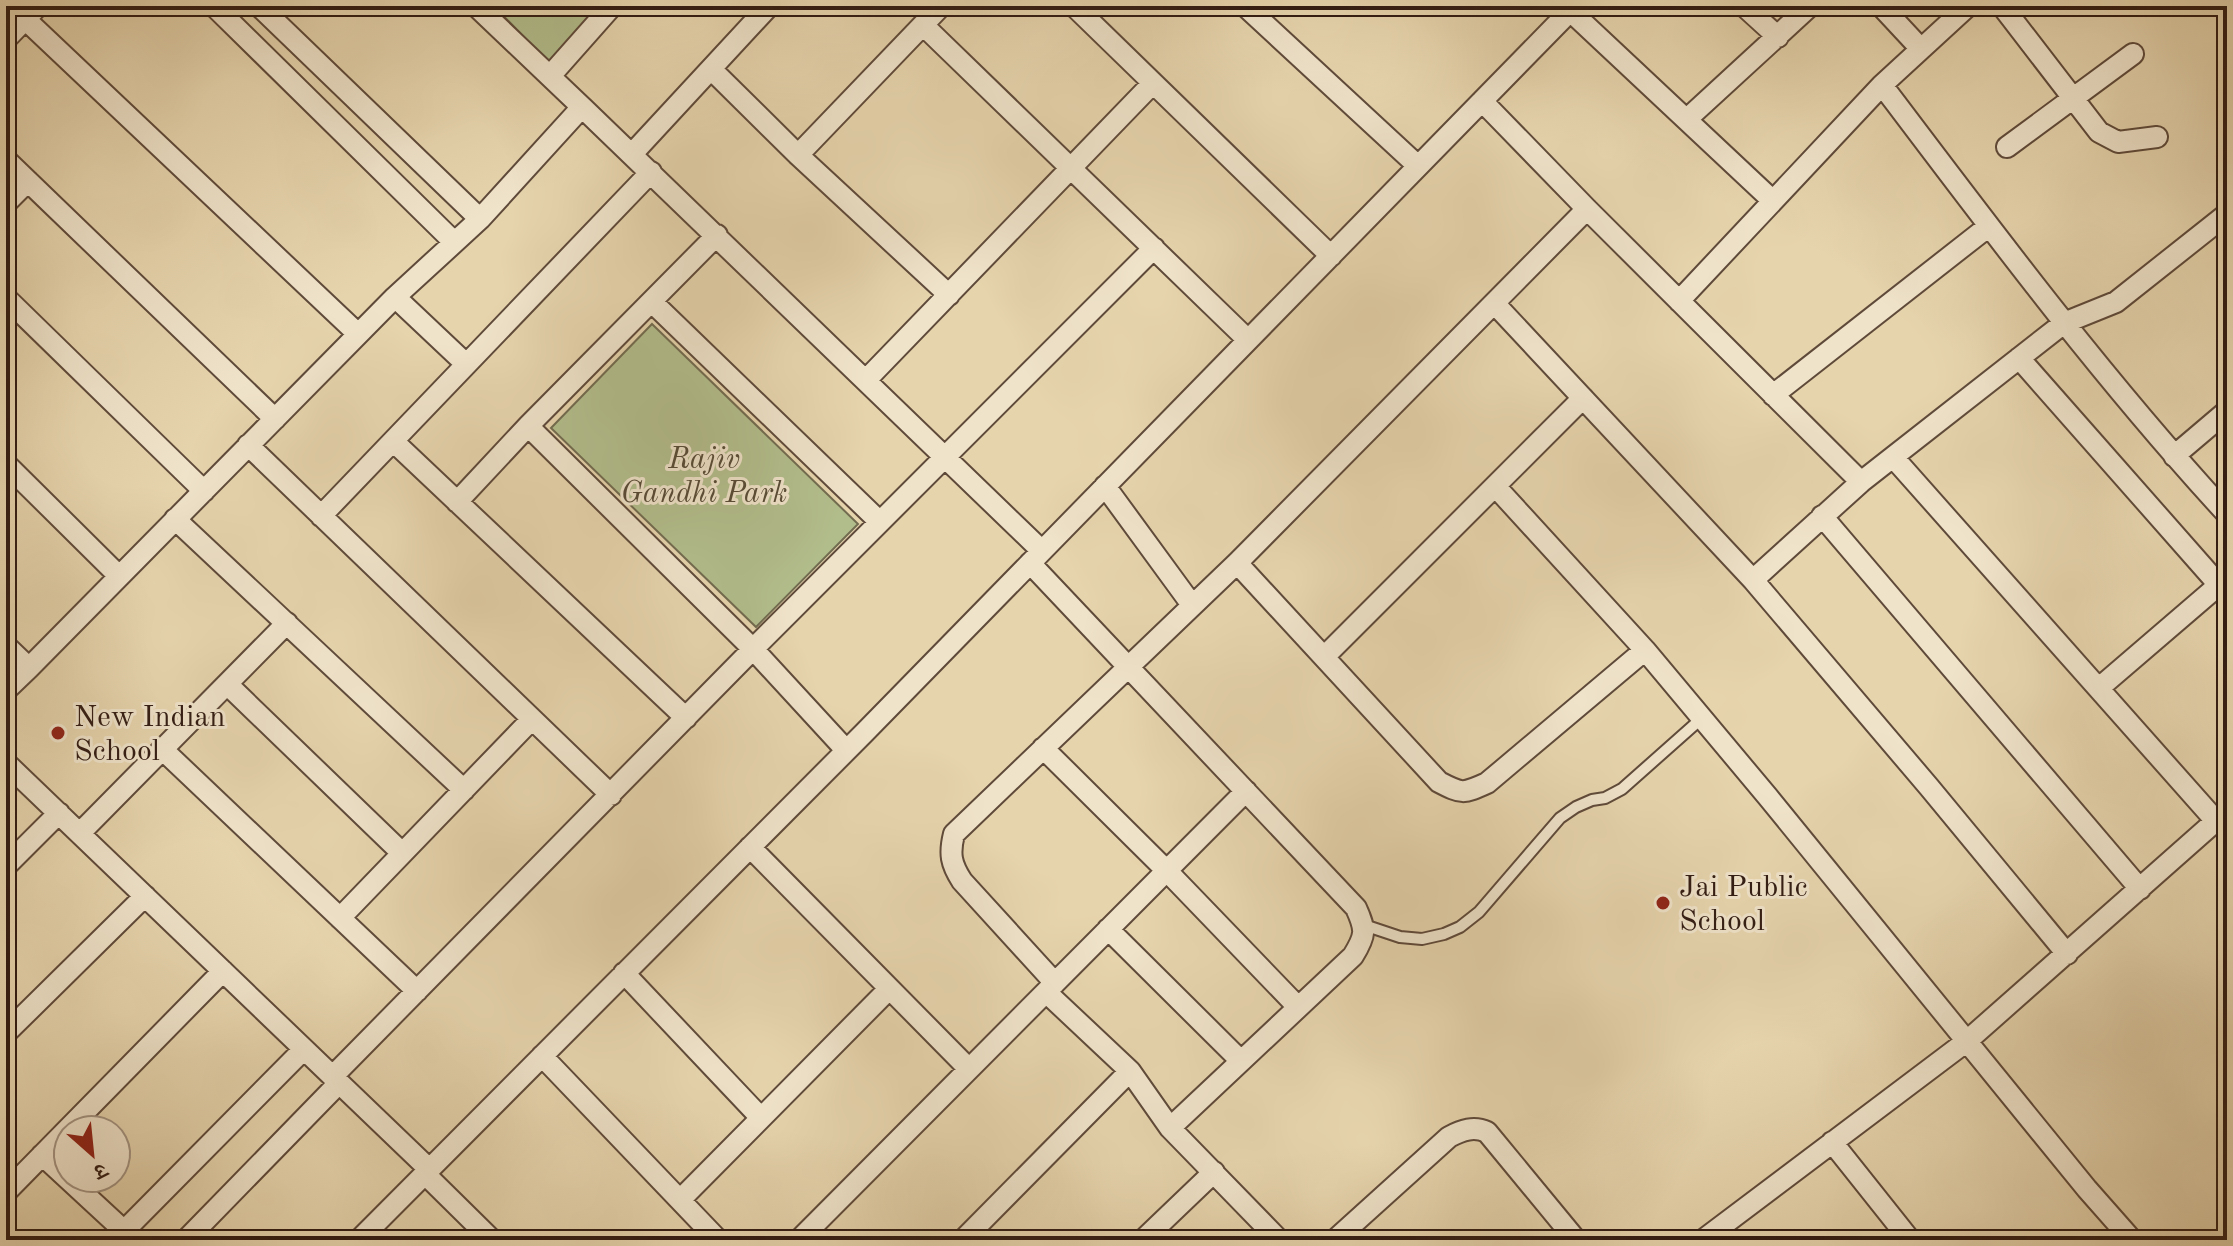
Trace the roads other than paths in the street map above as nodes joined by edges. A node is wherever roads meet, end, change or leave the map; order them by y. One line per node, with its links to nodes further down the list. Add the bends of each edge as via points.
1 (214, 6): 45 (street)
2 (259, 6): 42 (street)
3 (476, 6): 22 (street)
4 (612, 6): 22 (street)
5 (769, 6): 21 (street)
6 (941, 6): 16 (street)
7 (1074, 6): 23 (street)
8 (1744, 6): 17 (street)
9 (1810, 6): 17 (street)
10 (1881, 6): 19 (street)
11 (1968, 6): 19 (street)
12 (2002, 6): 25 (street)
13 (1253, 8): 34 (street)
14 (1568, 8): 26 (street); 28 (street)
15 (32, 12): 18 (street); 55 (street)
16 (923, 25): 32 (street); 35 (street)
17 (1778, 37): 28 (street)
18 (6, 39)
19 (1921, 49): 24 (street)
20 (2133, 54): 25 (street)
21 (711, 69): 31 (street); 32 (street)
22 (550, 76): 27 (street)
23 (1153, 83): 35 (street); 47 (street)
24 (1882, 85): 38 (street); 43 (street)
25 (2072, 97): 29 (street, via 2110,139); 30 (street)
26 (1482, 101): 34 (street); 40 (street)
27 (582, 107): 31 (street); 42 (street)
28 (1687, 119): 38 (street)
29 (2157, 137)
30 (2007, 147)
31 (632, 154): 36 (street)
32 (798, 155): 48 (street)
33 (6, 160): 37 (street)
34 (1418, 166): 47 (street)
35 (1072, 169): 46 (street); 48 (street)
36 (651, 172): 44 (street); 58 (street)
37 (28, 181): 39 (street); 63 (street)
38 (1773, 201): 51 (street)
39 (6, 203)
40 (1587, 209): 51 (street); 53 (street)
41 (2227, 214): 54 (street, via 2116,302)
42 (480, 219): 45 (street)
43 (1989, 226): 54 (street); 60 (street)
44 (717, 235): 52 (street); 59 (street)
45 (454, 242): 49 (street)
46 (1154, 248): 56 (street); 67 (street)
47 (1331, 256): 56 (street)
48 (949, 295): 59 (street)
49 (395, 297): 55 (street); 58 (street)
50 (6, 298): 74 (street)
51 (1679, 301): 60 (street)
52 (652, 302): 64 (street); 80 (street)
53 (1494, 303): 61 (street); 82 (street)
54 (2064, 323): 57 (street); 68 (street)
55 (358, 334): 63 (street)
56 (1248, 340): 72 (street)
57 (2019, 358): 69 (street); 85 (street)
58 (466, 364): 65 (street)
59 (867, 379): 67 (street)
60 (1773, 395): 71 (street)
61 (1583, 398): 73 (street); 84 (street)
62 (2227, 411): 68 (street)
63 (275, 419): 66 (street)
64 (528, 426): 75 (street); 89 (street)
65 (393, 441): 75 (street); 77 (street)
66 (248, 445): 74 (street); 77 (street)
67 (946, 456): 80 (street); 81 (street)
68 (2174, 456): 76 (street)
69 (1893, 457): 71 (street); 95 (street)
70 (6, 464): 83 (street)
71 (1861, 482): 78 (street)
72 (1105, 486): 81 (street); 86 (street)
73 (1495, 486): 90 (street); 91 (street)
74 (204, 491): 79 (street)
75 (457, 502): 97 (street)
76 (2227, 514)
77 (321, 516): 99 (street)
78 (1822, 516): 84 (street); 114 (street)
79 (175, 519): 83 (street); 87 (street)
80 (880, 522): 89 (street)
81 (1036, 557): 92 (street); 102 (street)
82 (1237, 563): 86 (street); 91 (street)
83 (119, 576): 93 (street)
84 (1753, 580): 119 (street)
85 (2223, 582): 95 (street)
86 (1192, 605): 92 (street)
87 (287, 623): 94 (street); 104 (street)
88 (6, 646): 93 (street)
89 (753, 649): 97 (street); 102 (street)
90 (1645, 650): 91 (street, via 1487,783 1459,792 1439,782); 98 (street)
91 (1324, 657)
92 (1127, 665): 100 (street); 105 (street)
93 (29, 668): 96 (street)
94 (227, 684): 101 (street); 111 (street)
95 (2099, 688): 108 (street)
96 (6, 690)
97 (686, 718): 106 (street)
98 (1702, 718): 117 (lane, via 1622,789 1560,818 1460,927 1422,939); 127 (street)
99 (532, 719): 104 (street); 106 (street)
100 (1043, 748): 113 (street); 122 (street, via 954,834 949,851 962,881)
101 (162, 749): 109 (street); 116 (street)
102 (846, 750): 110 (street)
103 (6, 763): 107 (street)
104 (464, 790): 111 (street)
105 (1246, 791): 113 (street); 117 (street, via 1356,908)
106 (611, 795): 124 (street)
107 (59, 813): 109 (street); 112 (street)
108 (2221, 816): 114 (street)
109 (80, 833): 115 (street)
110 (750, 847): 121 (street); 123 (street)
111 (402, 853): 116 (street)
112 (6, 866)
113 (1167, 871): 118 (street); 125 (street)
114 (2140, 889): 119 (street)
115 (145, 896): 120 (street); 126 (street)
116 (340, 918): 124 (street)
117 (1364, 925): 125 (street, via 1363,940 1353,956)
118 (1108, 929): 122 (street); 130 (street)
119 (2067, 954): 127 (street)
120 (223, 971): 128 (street); 137 (street)
121 (624, 973): 129 (street); 134 (street)
122 (1050, 988): 131 (street); 132 (street)
123 (889, 989): 131 (street); 134 (street)
124 (417, 991): 133 (street)
125 (1298, 1007): 130 (street)
126 (6, 1033)
127 (1967, 1041): 136 (street); 155 (street)
128 (304, 1049): 133 (street); 142 (street)
129 (542, 1056): 138 (street); 141 (street)
130 (1241, 1061): 135 (street)
131 (969, 1069): 147 (street)
132 (1130, 1071): 135 (street); 148 (street)
133 (336, 1080): 138 (street); 143 (street)
134 (761, 1118): 141 (street)
135 (1170, 1128): 139 (street)
136 (1832, 1142): 153 (street); 154 (street)
137 (42, 1155): 140 (street); 142 (street)
138 (427, 1172): 144 (street); 145 (street)
139 (1214, 1172): 149 (street); 150 (street)
140 (11, 1178)
141 (680, 1200): 146 (street)
142 (129, 1236)
143 (186, 1240)
144 (359, 1240)
145 (492, 1240)
146 (718, 1240)
147 (799, 1240)
148 (963, 1240)
149 (1143, 1240)
150 (1279, 1240)
151 (1335, 1240): 152 (street, via 1449,1137 1479,1128)
152 (1576, 1240)
153 (1703, 1240)
154 (1910, 1240)
155 (2132, 1240)

